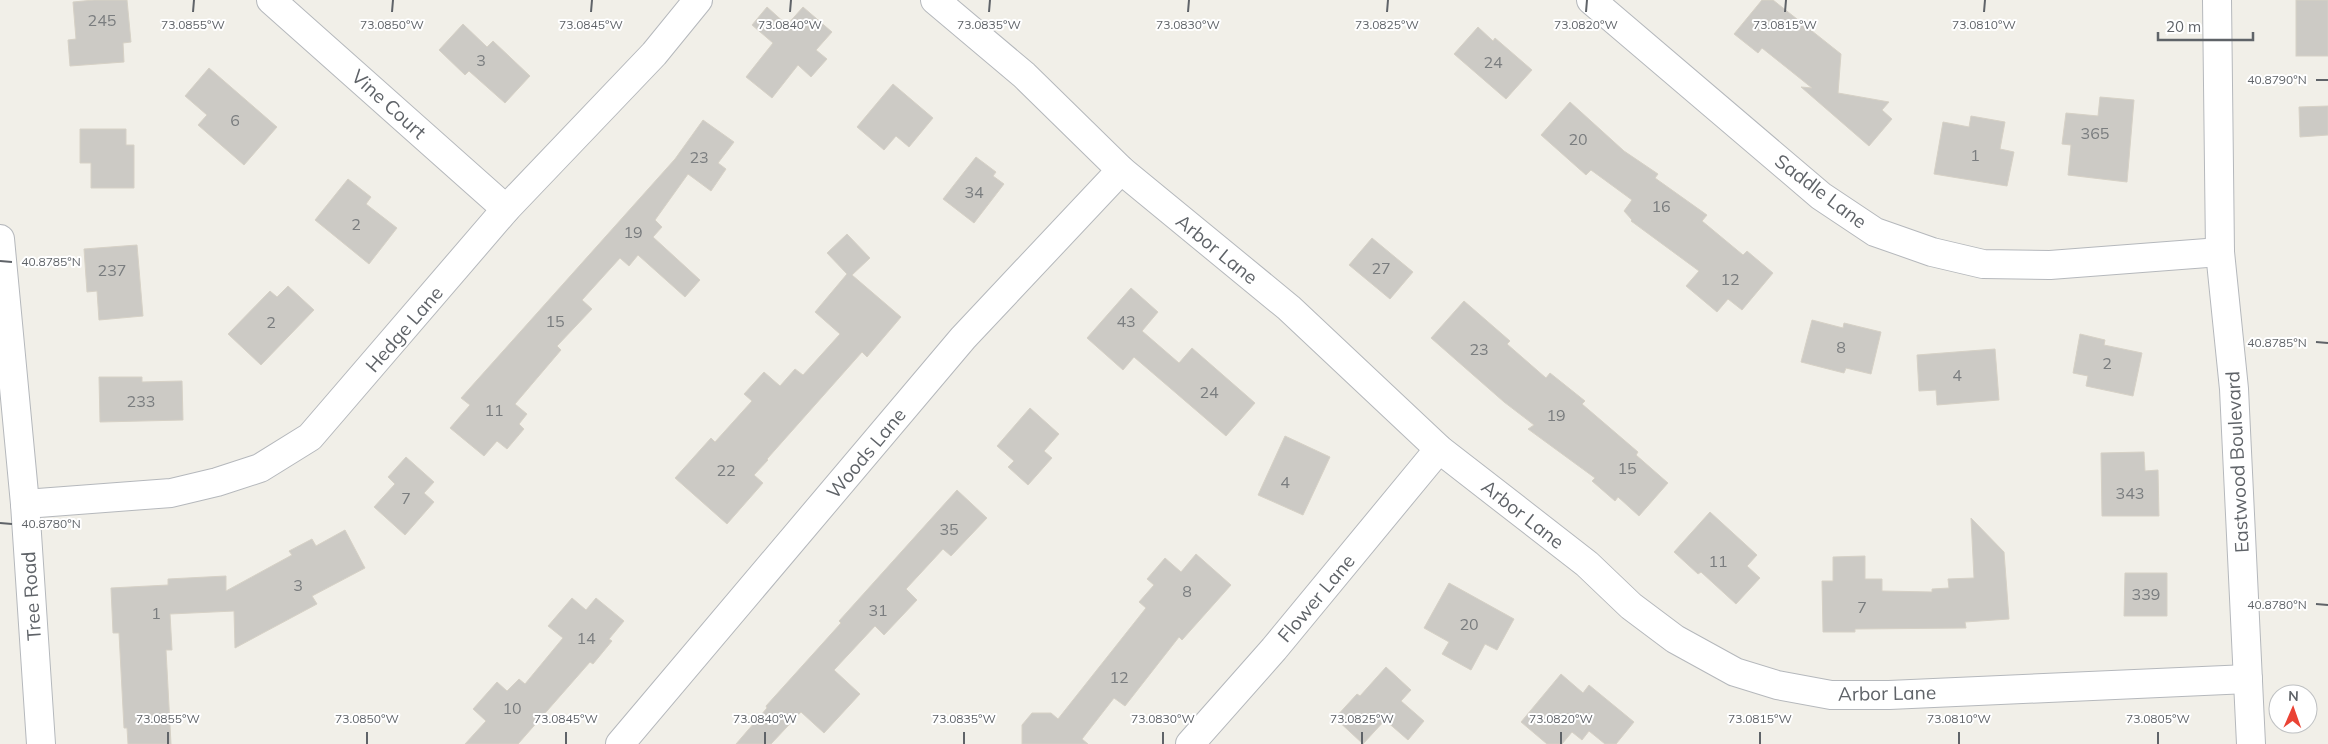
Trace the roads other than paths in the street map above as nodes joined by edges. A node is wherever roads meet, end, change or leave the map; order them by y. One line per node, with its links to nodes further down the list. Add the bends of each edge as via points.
1 (271, 0): 7 (street, Vine Court)
2 (698, 0): 7 (street, Hedge Lane, via 654,54)
3 (935, 0): 6 (street, Arbor Lane, via 1024,75)
4 (1591, 0): 9 (street, Saddle Lane, via 1821,196 1875,232 1932,252 1983,264 2050,265)
5 (2217, 0): 9 (street, Eastwood Boulevard)
6 (1121, 170): 10 (street, Arbor Lane, via 1289,308); 14 (street, Woods Lane, via 963,338)
7 (506, 209): 11 (street, Hedge Lane, via 310,437 260,468 171,493)
8 (0, 239): 11 (street, Tree Road)
9 (2220, 252): 12 (street, Eastwood Boulevard, via 2234,389)
10 (1439, 449): 12 (street, Arbor Lane, via 1587,564 1631,606 1675,639 1735,672 1777,685 1831,695 1889,695); 15 (street, Flower Lane, via 1274,649)
11 (25, 504): 13 (street, Tree Road)
12 (2248, 679): 16 (street, Eastwood Boulevard)
13 (41, 744)
14 (620, 744)
15 (1190, 744)
16 (2251, 744)

